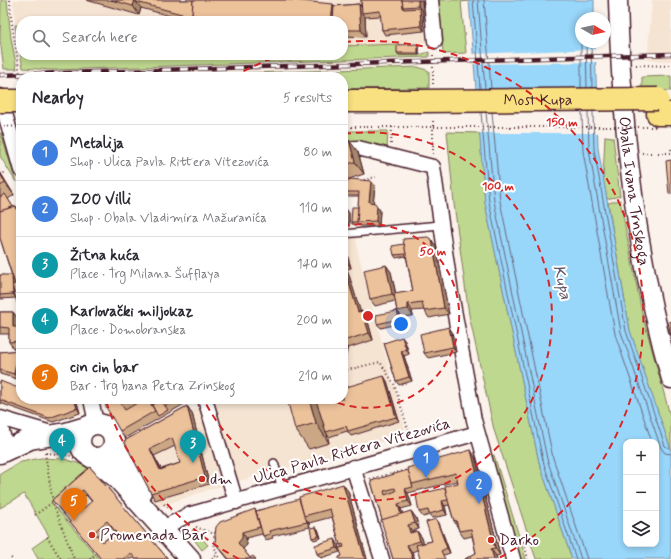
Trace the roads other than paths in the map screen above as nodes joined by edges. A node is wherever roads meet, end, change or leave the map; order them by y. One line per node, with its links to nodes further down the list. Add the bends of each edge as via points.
1 (432, 0): 3 (street)
2 (618, 0): 17 (street, Obala Ivana Trnskoga, via 620,65 628,153 645,269 657,331)
3 (436, 44)
4 (0, 96): 14 (street)
5 (0, 101): 6 (highway, bridge)
6 (16, 101)
7 (348, 102): 9 (highway)
8 (663, 110): 9 (highway, Most Kupa)
9 (422, 114): 12 (highway)
10 (0, 115): 11 (highway)
11 (16, 115)
12 (348, 115)
13 (348, 149): 15 (street, via 358,148 433,167)
14 (16, 152)
15 (440, 225): 16 (lane); 23 (street)
16 (348, 234)
17 (671, 379)
18 (91, 404): 22 (street)
19 (207, 404): 31 (street)
20 (0, 418): 24 (street)
21 (0, 424): 26 (street)
22 (91, 425): 24 (main road); 25 (main road, via 105,425); 27 (main road, via 80,436)
23 (477, 433): 29 (street, Ulica Pavla Rittera Vitezovića); 36 (street)
24 (60, 434): 26 (main road, via 38,437)
25 (114, 438): 27 (main road, via 113,448 102,457); 32 (main road)
26 (6, 450): 27 (main road, via 68,446)
27 (81, 455): 32 (main road, via 118,479)
28 (274, 463): 30 (lane)
29 (353, 467): 30 (street, Ulica Pavla Rittera Vitezovića); 35 (street)
30 (282, 488): 31 (street, Ulica Pavla Rittera Vitezovića)
31 (236, 502): 33 (street, Ulica Pavla Rittera Vitezovića, via 188,515)
32 (149, 513): 33 (main road)
33 (163, 528): 34 (main road)
34 (190, 559)
35 (382, 559)
36 (513, 559)

